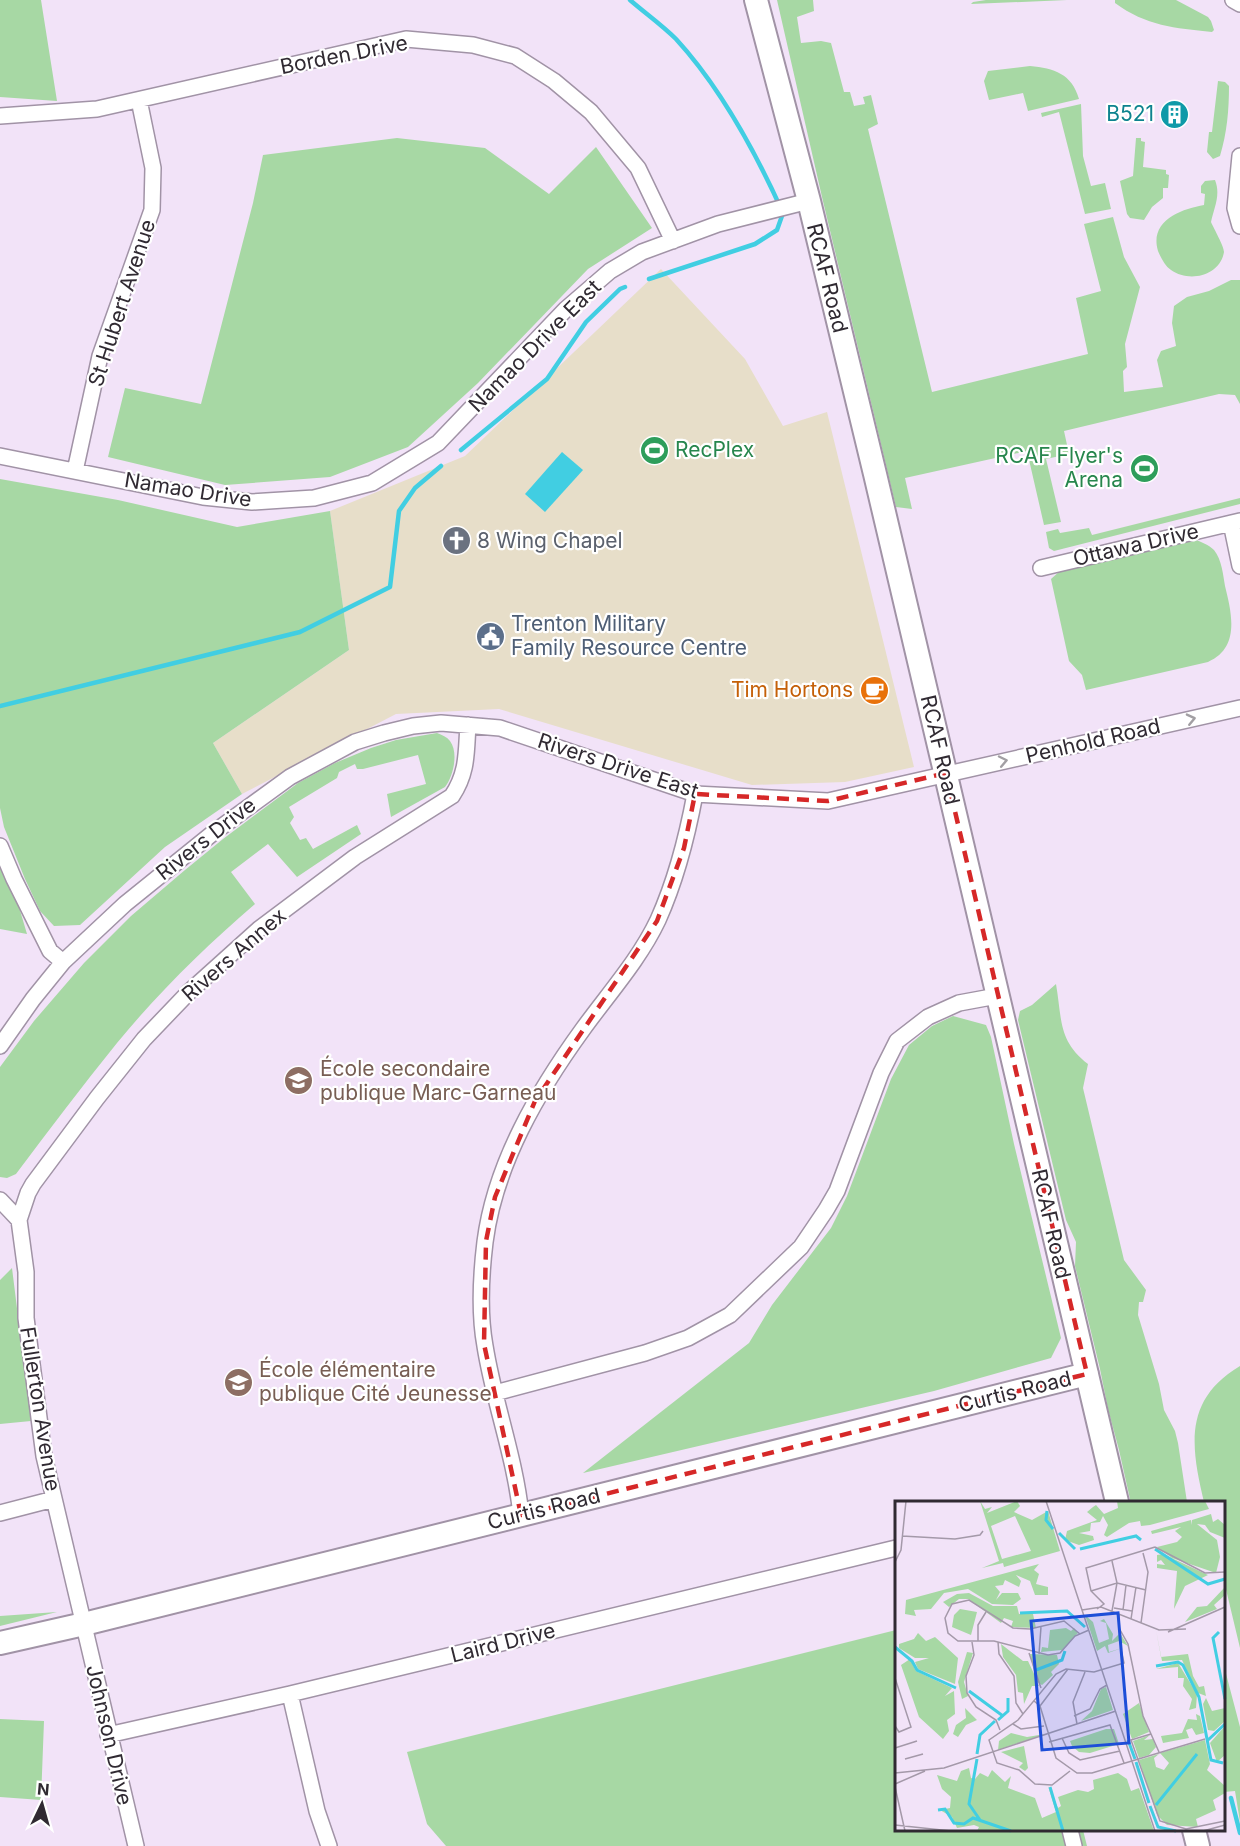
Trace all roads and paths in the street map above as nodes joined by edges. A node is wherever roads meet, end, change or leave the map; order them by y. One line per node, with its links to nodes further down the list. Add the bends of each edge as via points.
1 (756, 0): 7 (main road, RCAF Road)
2 (1233, 0): 3 (street)
3 (1240, 4)
4 (139, 100): 5 (street, Borden Drive, via 97,109); 9 (street, Borden Drive, via 406,39 473,45 515,56 554,81 591,112 638,168); 12 (street, St Hubert Avenue, via 153,168 152,210 100,356)
5 (0, 116)
6 (1240, 156): 8 (street, via 1235,208)
7 (800, 203): 9 (street, Namao Drive East, via 718,224); 18 (main road, RCAF Road)
8 (1240, 226)
9 (673, 241): 10 (street, Namao Drive East, via 642,252 610,271 566,309)
10 (438, 443): 12 (street, Namao Drive, via 372,483 314,498 252,502)
11 (0, 456): 12 (street, Namao Drive)
12 (75, 471)
13 (1236, 522): 14 (street); 15 (street, Ottawa Drive)
14 (1240, 566)
15 (1041, 568)
16 (1240, 708): 18 (street, Penhold Road, one-way to 16)
17 (468, 725): 19 (street, Rivers Drive East, via 521,734); 21 (street, Rivers Drive, via 441,723 384,733 355,742 290,777 221,826 125,904); 25 (street, Rivers Annex, via 465,766 452,796 355,857 259,929 189,992 144,1039 97,1098 33,1184)
18 (946, 773): 19 (street, Rivers Drive East, via 828,801); 22 (main road, RCAF Road)
19 (695, 794): 27 (street, via 684,848 657,921 612,993 535,1101 495,1197 486,1240 482,1297 484,1344)
20 (0, 846): 21 (street, via 50,951)
21 (63, 962): 23 (street, Rivers Drive)
22 (997, 996): 26 (main road, RCAF Road); 27 (street, via 959,1003 928,1017 897,1041 826,1210 801,1247 730,1315 688,1338 645,1353)
23 (0, 1046)
24 (0, 1200): 25 (street)
25 (19, 1220): 28 (street, Fullerton Avenue, via 39,1425)
26 (1087, 1374): 29 (main road, RCAF Road); 31 (main road, Curtis Road)
27 (495, 1393): 31 (street, via 518,1484)
28 (54, 1499): 30 (street); 33 (street, Fullerton Avenue)
29 (1117, 1501)
30 (0, 1513)
31 (521, 1515): 33 (main road, Curtis Road)
32 (895, 1548): 35 (street, Laird Drive)
33 (84, 1624): 34 (main road, Curtis Road); 36 (street, Johnson Drive)
34 (0, 1643)
35 (290, 1694): 36 (street, Laird Drive); 40 (street)
36 (108, 1735): 39 (street, Johnson Drive)
37 (1070, 1831): 41 (street)
38 (1194, 1831): 42 (main road)
39 (135, 1846)
40 (329, 1846)
41 (1074, 1846)
42 (1198, 1846)

